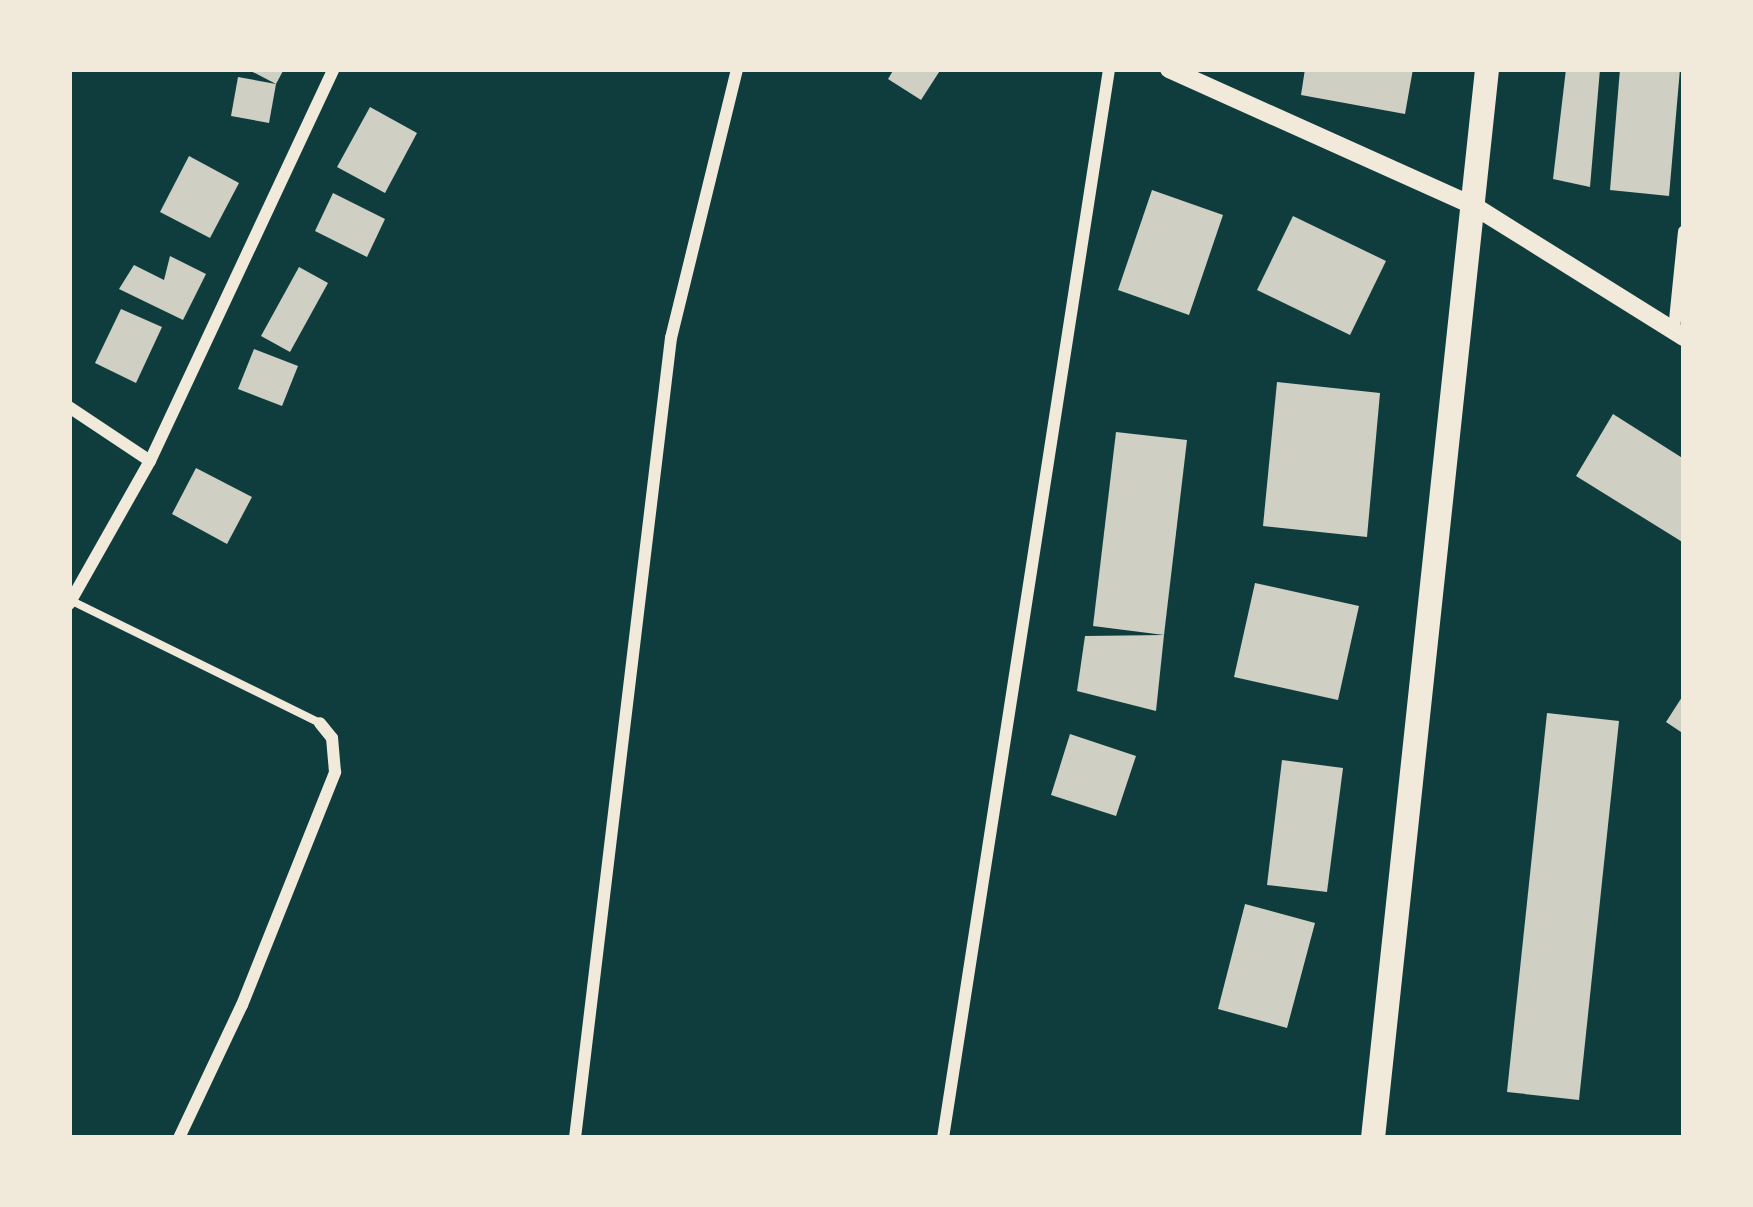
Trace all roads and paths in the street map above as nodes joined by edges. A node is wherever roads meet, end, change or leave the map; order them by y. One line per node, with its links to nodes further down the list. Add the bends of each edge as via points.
1 (334, 69): 10 (street)
2 (737, 69): 14 (street, via 671,338)
3 (1109, 69): 15 (street)
4 (1169, 69): 6 (street)
5 (1487, 69): 6 (main road)
6 (1474, 206): 8 (street); 16 (main road)
7 (1684, 232): 8 (street)
8 (1679, 333)
9 (69, 407): 10 (street)
10 (150, 461): 11 (street)
11 (70, 602): 12 (lane)
12 (320, 723): 13 (street, via 332,739 335,772)
13 (179, 1138)
14 (575, 1138)
15 (943, 1138)
16 (1373, 1138)

